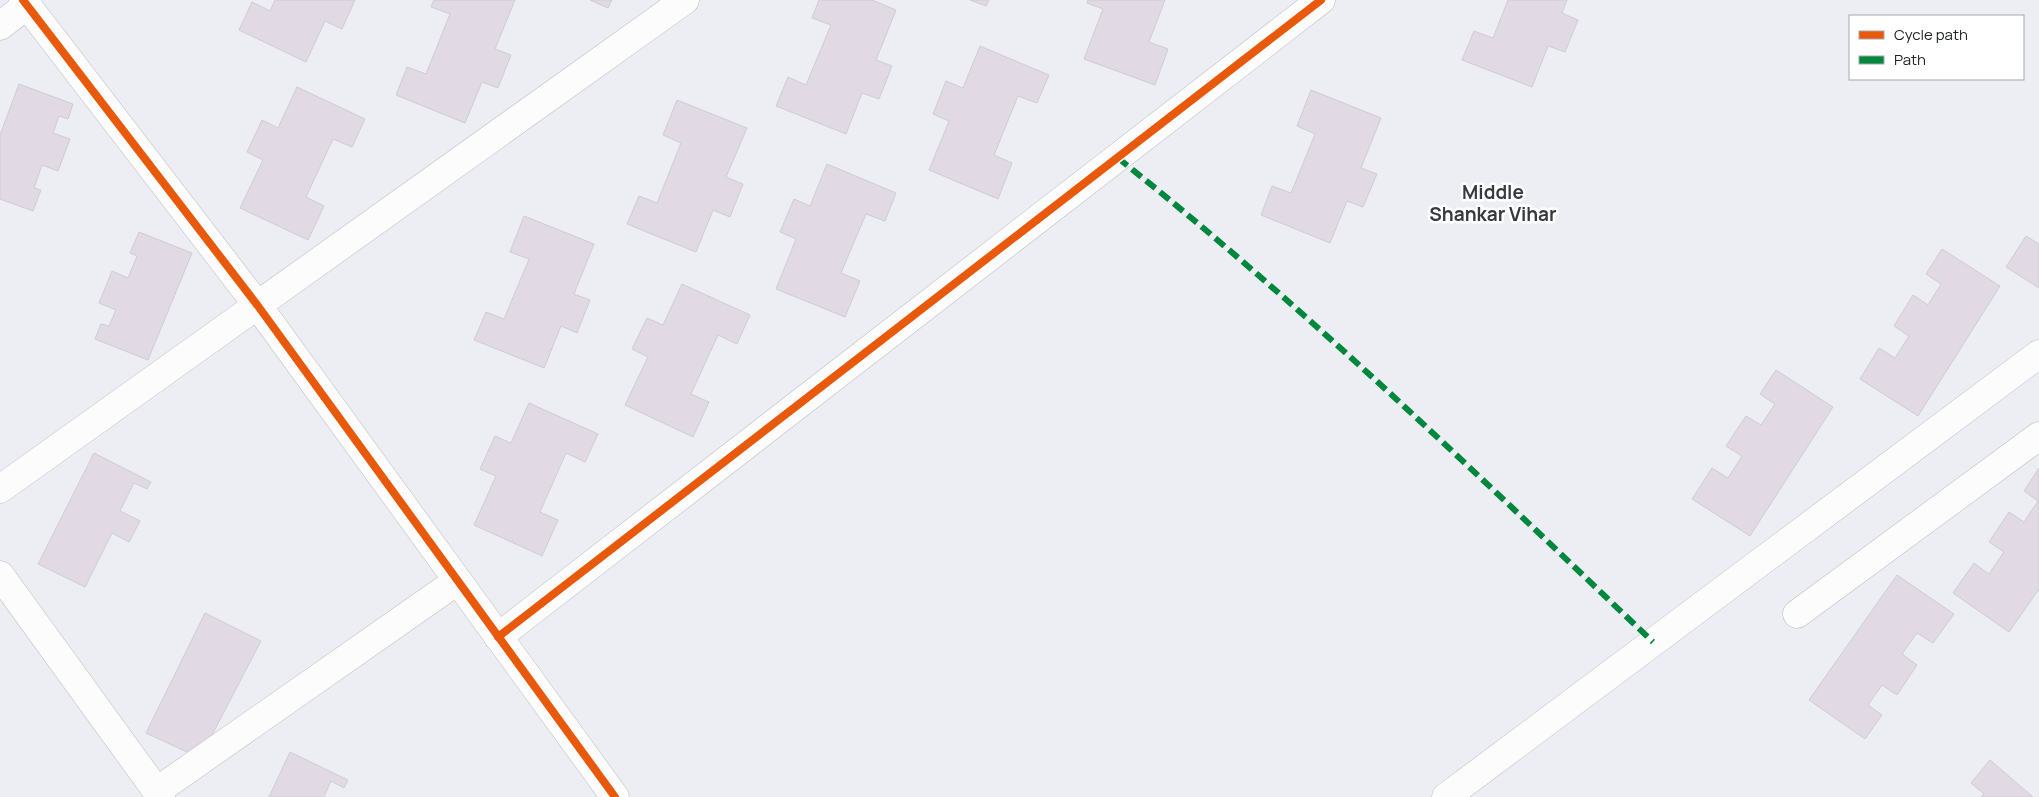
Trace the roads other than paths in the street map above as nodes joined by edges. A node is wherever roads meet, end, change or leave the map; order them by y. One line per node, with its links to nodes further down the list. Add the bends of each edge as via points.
1 (685, 0): 5 (street)
2 (1321, 0): 12 (street)
3 (25, 3): 4 (street); 5 (street)
4 (0, 26)
5 (258, 306): 8 (street); 10 (street)
6 (2039, 354): 15 (street)
7 (2039, 436): 11 (street)
8 (0, 489)
9 (0, 575): 13 (street)
10 (457, 581): 12 (street); 13 (street)
11 (1797, 614)
12 (498, 637): 14 (street)
13 (159, 794)
14 (615, 797)
15 (1446, 797)

